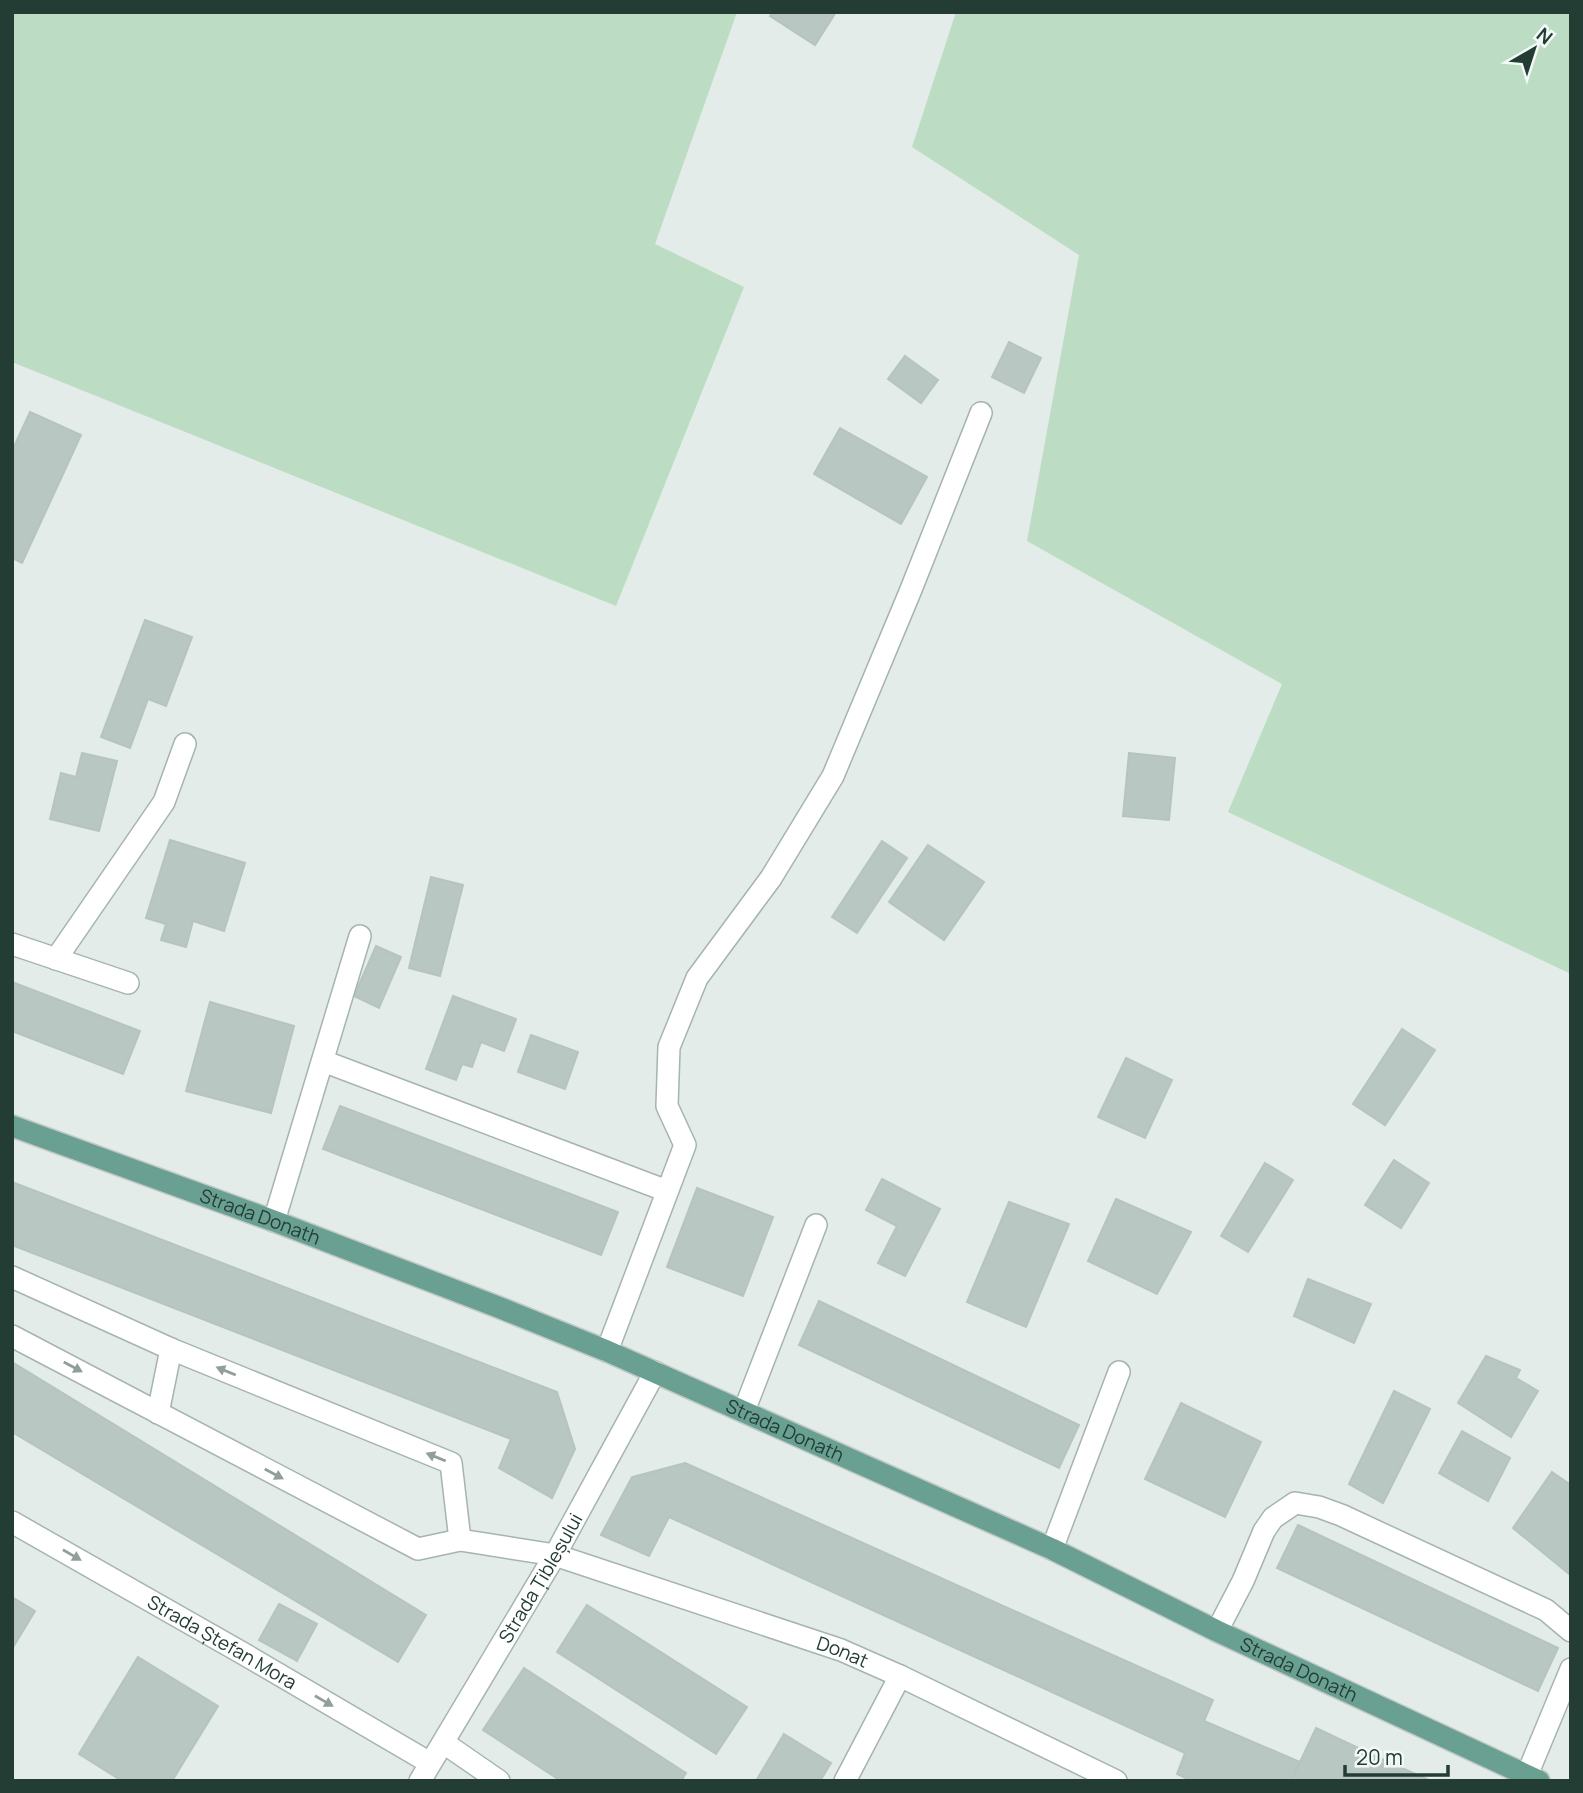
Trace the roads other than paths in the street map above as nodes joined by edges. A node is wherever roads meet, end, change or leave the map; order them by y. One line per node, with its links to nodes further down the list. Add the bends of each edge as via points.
1 (981, 413): 9 (street, via 833,776 771,878 697,978 669,1047 667,1106 685,1145)
2 (184, 744): 5 (street, via 164,802)
3 (360, 936): 7 (street)
4 (12, 944): 5 (street)
5 (56, 959): 6 (street)
6 (128, 983)
7 (323, 1061): 9 (street); 10 (street)
8 (12, 1126): 10 (main road, Strada Donath)
9 (667, 1191): 15 (street)
10 (274, 1221): 15 (main road, Strada Donath)
11 (816, 1225): 18 (street)
12 (12, 1277): 14 (street)
13 (12, 1336): 19 (street, one-way to 19)
14 (171, 1349): 19 (street); 21 (street, one-way to 14, via 451,1463)
15 (607, 1351): 16 (main road, Strada Donath)
16 (655, 1372): 18 (main road, Strada Donath); 23 (street, Strada Țibleșului)
17 (1119, 1373): 22 (street)
18 (744, 1411): 22 (main road, Strada Donath)
19 (158, 1413): 21 (street, one-way to 21, via 418,1549)
20 (12, 1522): 29 (street, Strada Ștefan Mora, one-way to 29, via 244,1654)
21 (460, 1540): 23 (street, Donat)
22 (1052, 1549): 24 (main road, Strada Donath)
23 (555, 1555): 27 (street, Donat, via 841,1650); 28 (street, Strada Țibleșului)
24 (1217, 1631): 25 (street, via 1264,1531 1294,1503 1342,1515 1546,1610); 30 (main road, Strada Donath)
25 (1571, 1631)
26 (1571, 1669): 30 (street)
27 (900, 1676): 32 (street); 33 (street, Donat)
28 (443, 1743): 29 (street, Strada Țibleșului); 31 (street)
29 (425, 1772)
30 (1533, 1778)
31 (499, 1781)
32 (845, 1781)
33 (1116, 1781)

